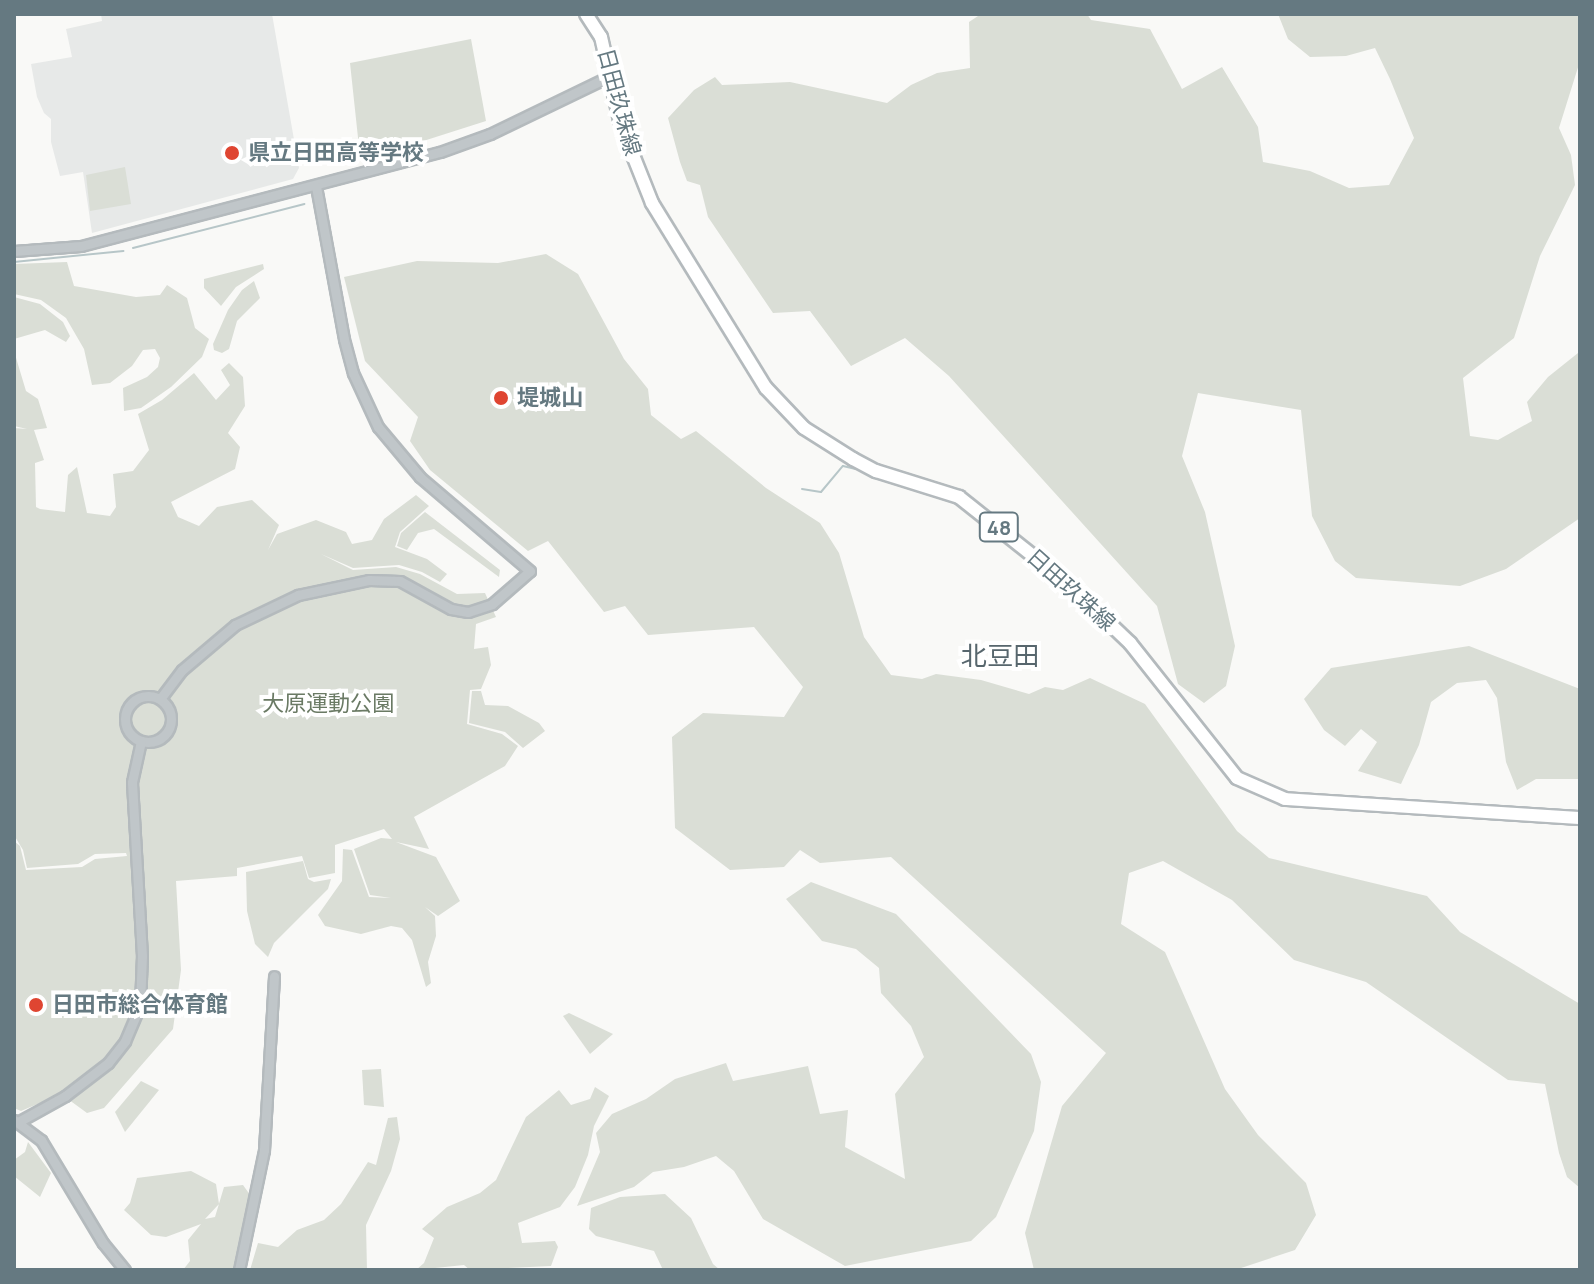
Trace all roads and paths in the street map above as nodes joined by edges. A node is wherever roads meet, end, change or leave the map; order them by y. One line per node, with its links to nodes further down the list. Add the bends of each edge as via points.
1 (586, 14): 2 (main road, 日田玖珠線 / 48, via 601,37)
2 (610, 76): 3 (street, via 490,134); 7 (main road, 日田玖珠線 / 48, via 621,125 652,203 751,366 784,409 804,428 865,465 959,497 1067,583 1130,643 1237,778 1285,799)
3 (316, 187): 4 (street, via 81,246); 5 (street, via 344,339 378,427 420,477 530,571 492,604 468,612 451,609 400,581 369,580 298,595 235,625 182,670)
4 (14, 251)
5 (160, 699): 6 (street, via 170,713 169,729 157,740); 6 (street, via 139,698 127,709 125,724)
6 (141, 741): 9 (street, via 132,782 140,1005 125,1041 108,1063 65,1096)
7 (1580, 818)
8 (274, 976): 11 (street, via 264,1150)
9 (16, 1121): 10 (street, via 41,1140)
10 (125, 1270)
11 (239, 1270)

